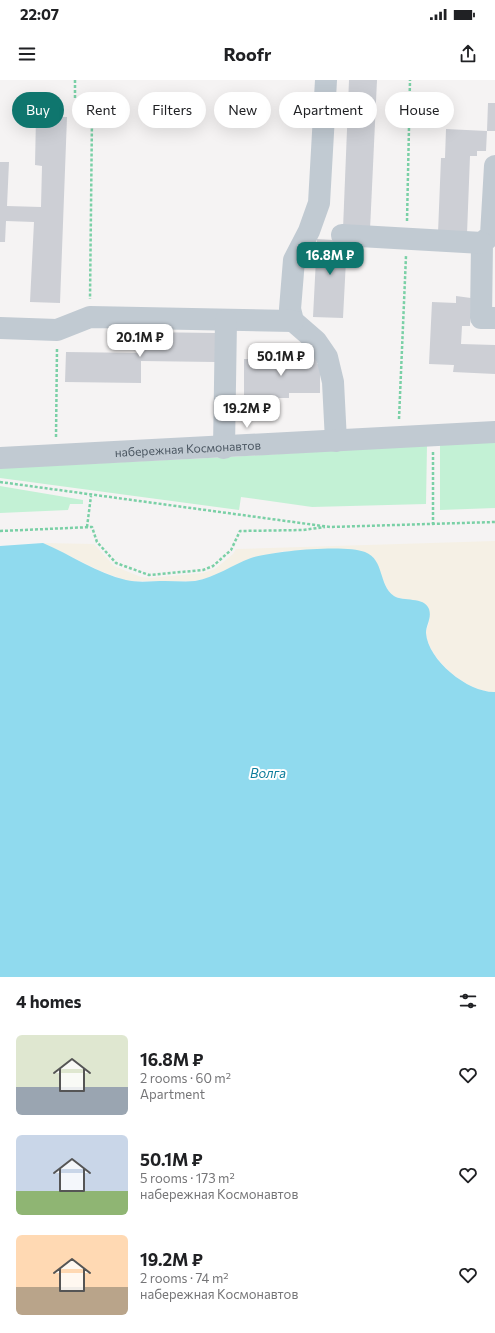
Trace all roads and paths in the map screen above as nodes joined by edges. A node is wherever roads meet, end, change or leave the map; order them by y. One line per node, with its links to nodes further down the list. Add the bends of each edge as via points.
1 (75, 80): 6 (path, via 74,98 92,117)
2 (326, 80): 4 (street, via 319,204)
3 (495, 166): 5 (street, via 491,235)
4 (308, 231): 5 (street); 9 (street, via 294,260 290,309)
5 (482, 243): 7 (street, via 481,318)
6 (90, 317): 8 (street); 11 (street)
7 (495, 318)
8 (226, 320): 9 (street); 15 (street)
9 (292, 321): 14 (street, via 316,341 327,357 332,382)
10 (0, 328): 11 (street)
11 (58, 330): 13 (path)
12 (495, 432): 14 (street, набережная Космонавтов)
13 (56, 437)
14 (336, 441): 15 (street, набережная Космонавтов)
15 (224, 448): 17 (street, набережная Космонавтов)
16 (433, 457): 21 (path)
17 (0, 458)
18 (0, 482): 19 (path)
19 (91, 496): 22 (path); 23 (path)
20 (495, 522): 21 (path)
21 (433, 524): 22 (path)
22 (330, 527): 23 (path, via 240,532 231,550 212,566 203,570 149,575 116,563 97,542 92,527)
23 (88, 528): 24 (path)
24 (0, 531)

